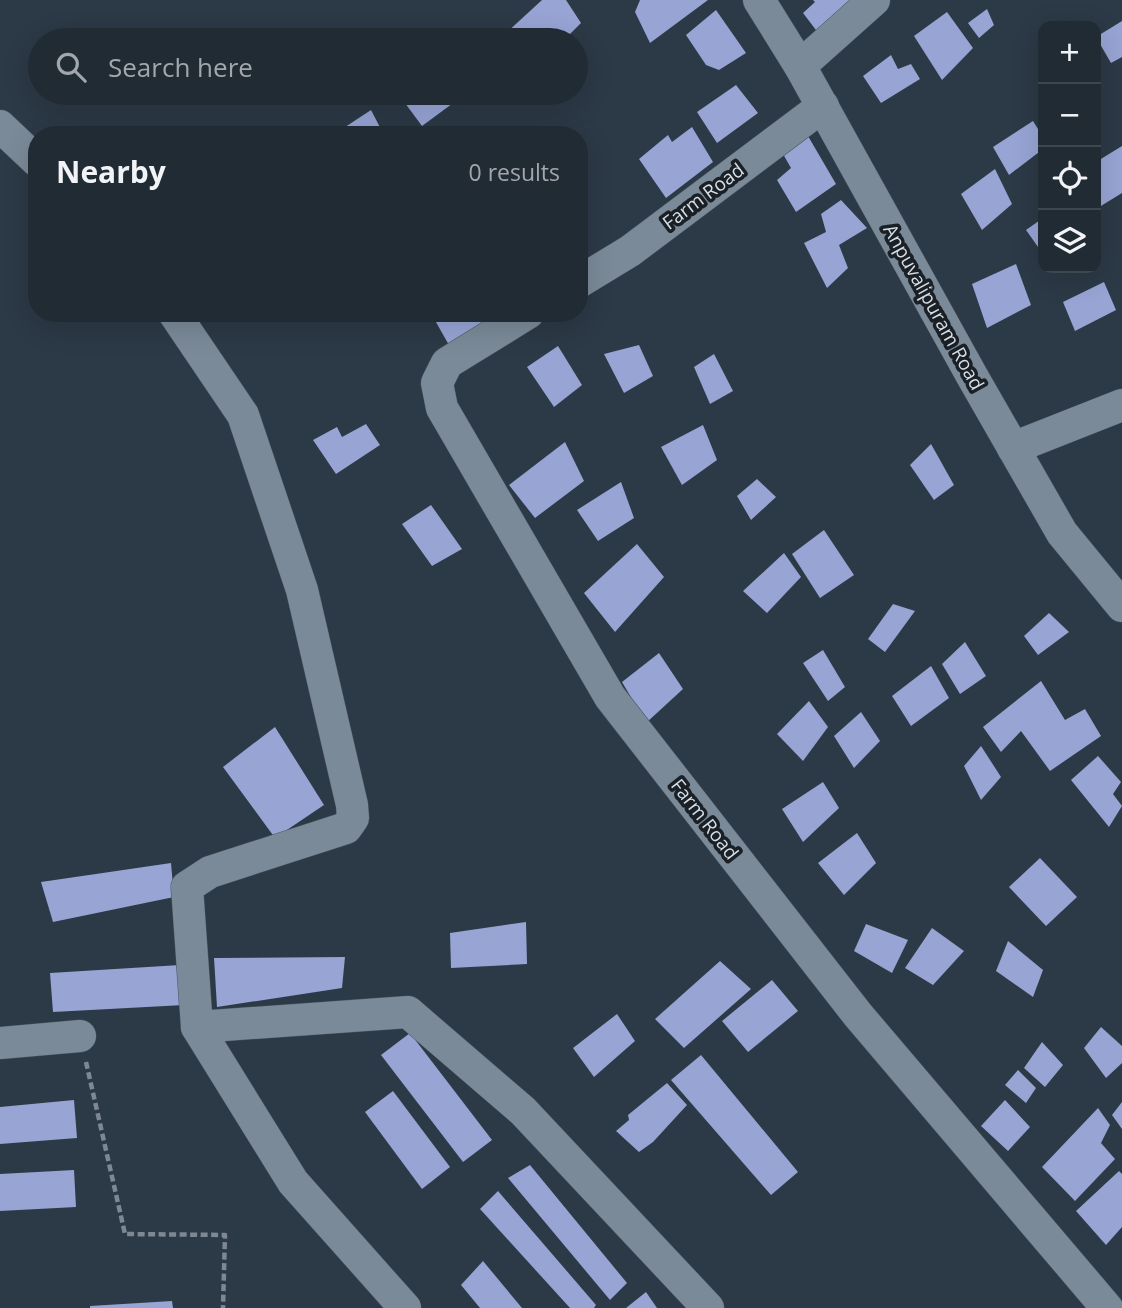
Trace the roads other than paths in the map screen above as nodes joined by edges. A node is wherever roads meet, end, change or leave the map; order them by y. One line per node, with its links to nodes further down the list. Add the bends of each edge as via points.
1 (759, 0): 3 (street, Anpuvalipuram Road)
2 (874, 0): 3 (street)
3 (800, 66): 4 (street, Anpuvalipuram Road)
4 (823, 106): 7 (street, Farm Road, via 630,251); 11 (street, Anpuvalipuram Road)
5 (0, 126): 6 (street)
6 (28, 152)
7 (588, 277)
8 (180, 322): 13 (street, via 243,415 302,590 353,818 346,828 210,872 187,887)
9 (513, 322): 18 (street, Farm Road, via 447,363 437,383 442,408 610,697 858,1016)
10 (1122, 405): 11 (street)
11 (1013, 448): 12 (street, Anpuvalipuram Road, via 1062,533)
12 (1122, 606)
13 (197, 1027): 16 (street, via 293,1182); 17 (street, via 408,1012 523,1111)
14 (80, 1037): 15 (street)
15 (0, 1043)
16 (405, 1308)
17 (708, 1308)
18 (1107, 1308)

